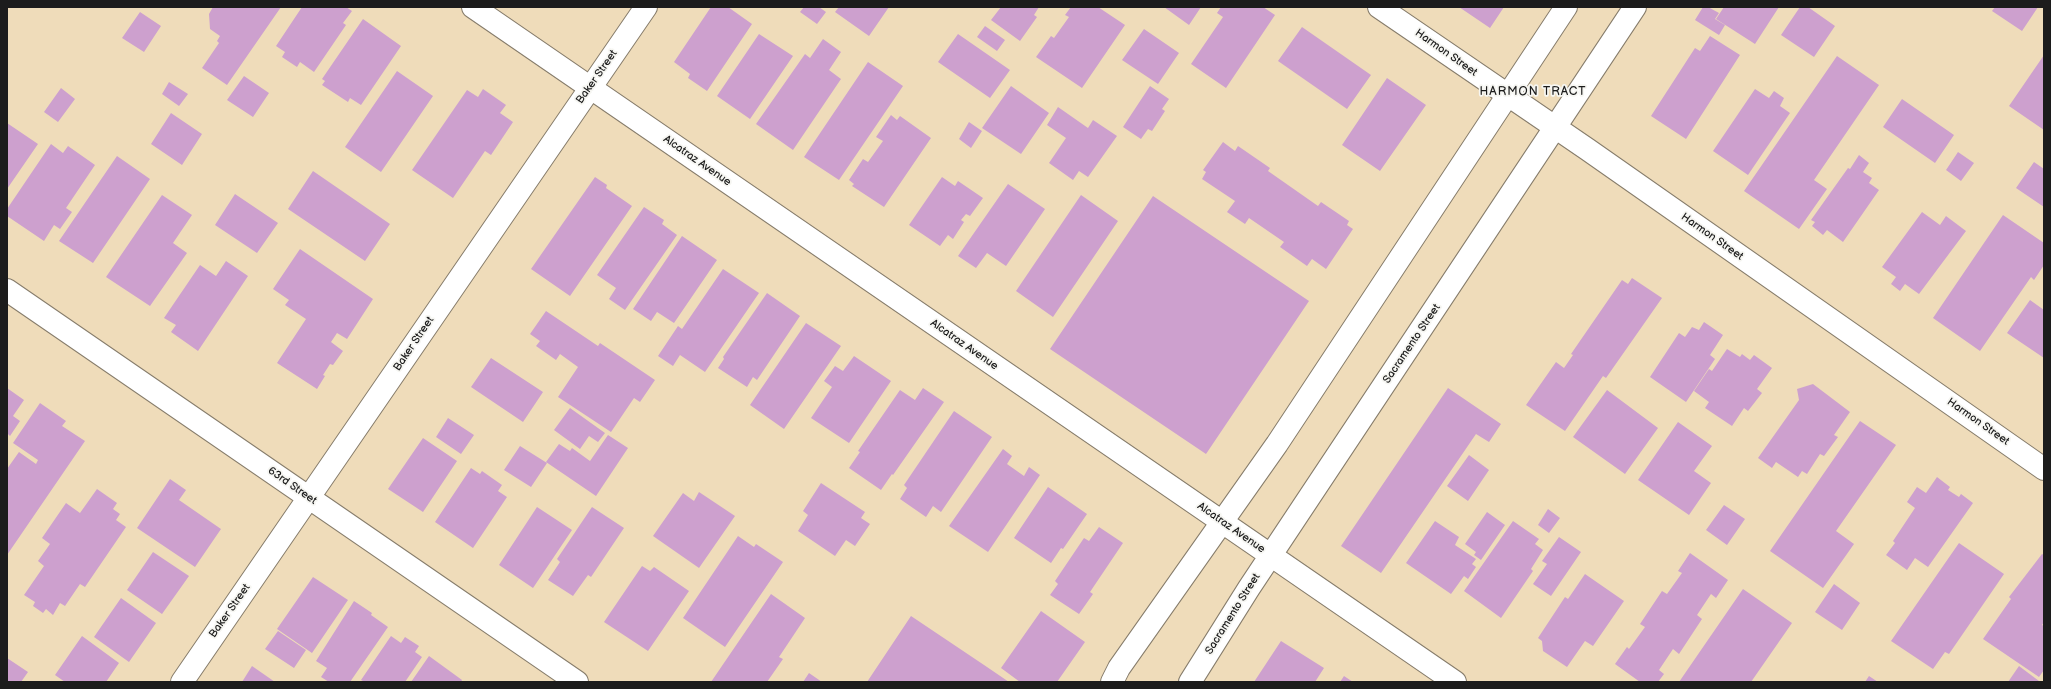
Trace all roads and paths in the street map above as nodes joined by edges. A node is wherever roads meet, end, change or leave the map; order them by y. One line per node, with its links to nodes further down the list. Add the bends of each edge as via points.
1 (473, 7): 6 (street, Alcatraz Avenue)
2 (646, 7): 6 (street, Baker Street)
3 (1379, 7): 7 (street, Harmon Street)
4 (1566, 7): 7 (street)
5 (1635, 7): 8 (street, Sacramento Street)
6 (590, 87): 11 (street, Baker Street); 12 (street, Alcatraz Avenue)
7 (1508, 95): 8 (street, Harmon Street); 12 (street)
8 (1555, 128): 10 (street, Harmon Street); 13 (street, Sacramento Street)
9 (7, 290): 11 (street, 63rd Street)
10 (2044, 468)
11 (309, 497): 15 (street, Baker Street); 16 (street, 63rd Street)
12 (1223, 522): 13 (street, Alcatraz Avenue); 14 (street)
13 (1270, 555): 17 (street, Sacramento Street); 18 (street, Alcatraz Avenue)
14 (1116, 675)
15 (182, 682)
16 (577, 682)
17 (1190, 682)
18 (1455, 682)

